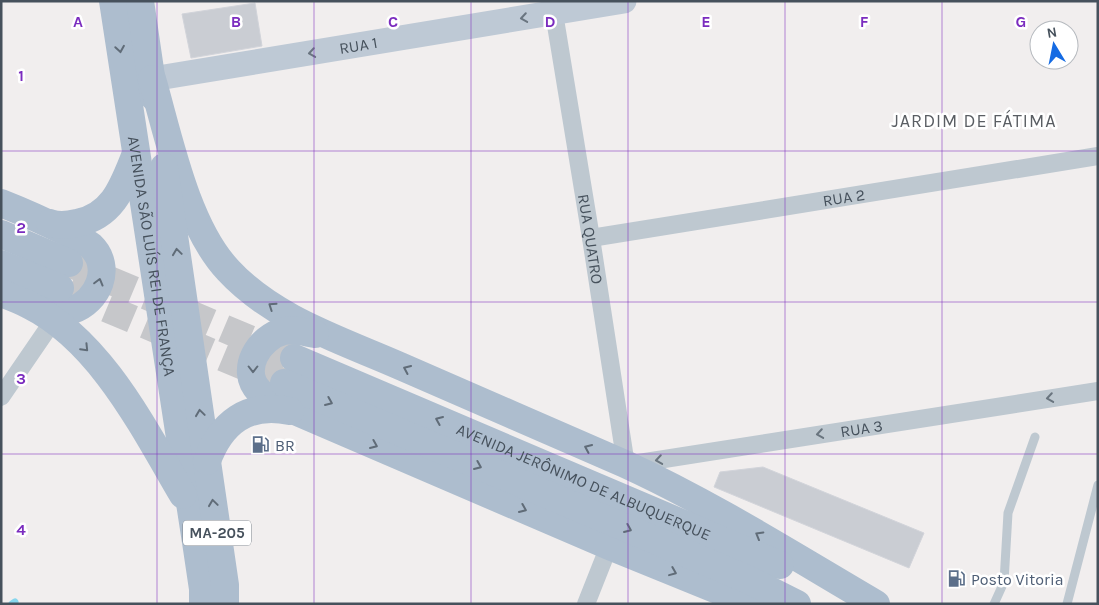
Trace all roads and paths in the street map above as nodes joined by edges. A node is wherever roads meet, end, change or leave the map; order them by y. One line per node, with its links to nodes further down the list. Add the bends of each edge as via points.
1 (113, 1): 6 (main road, AVENIDA SÃO LUÍS REI DE FRANÇA, one-way to 6)
2 (140, 1): 5 (main road, AVENIDA SÃO LUÍS REI DE FRANÇA)
3 (624, 1): 4 (main road, RUA 1)
4 (554, 13): 5 (main road, RUA 1, one-way to 5); 11 (street, RUA QUATRO)
5 (152, 79): 18 (main road, one-way to 5, via 269,304 230,272 216,255 184,189); 25 (main road, AVENIDA SÃO LUÍS REI DE FRANÇA, one-way to 5)
6 (136, 153): 9 (main road, via 123,187 105,210 79,223); 28 (main road, AVENIDA SÃO LUÍS REI DE FRANÇA)
7 (1098, 156): 11 (street, RUA 2)
8 (1, 203): 9 (main road)
9 (46, 222): 16 (main road, one-way to 9, via 58,311 73,310 90,301 101,280 99,260 92,248)
10 (1, 234): 12 (main road)
11 (591, 238): 26 (street, RUA QUATRO)
12 (69, 263)
13 (1, 264): 14 (main road)
14 (60, 288)
15 (1, 293): 16 (main road)
16 (30, 305): 17 (main road)
17 (53, 321): 22 (street); 28 (main road, one-way to 28, via 77,340 114,382)
18 (347, 343): 23 (main road, one-way to 23, via 290,330 275,334 260,346 252,362 256,387 264,396); 26 (main road, one-way to 18)
19 (294, 358): 35 (main road, AVENIDA JERÔNIMO DE ALBUQUERQUE, one-way to 19)
20 (284, 383): 34 (main road, AVENIDA JERÔNIMO DE ALBUQUERQUE, one-way to 34, via 749,580)
21 (1098, 391): 26 (street, RUA 3, one-way to 26)
22 (1, 397)
23 (297, 412): 25 (main road, via 268,408 239,418 218,436); 29 (main road, one-way to 29)
24 (1035, 437): 36 (lane, via 1008,513 1004,582)
25 (207, 462): 31 (main road, MA-205, one-way to 25)
26 (626, 465): 35 (main road, one-way to 26, via 688,495)
27 (1098, 485): 37 (lane)
28 (191, 510): 30 (main road, MA-205)
29 (609, 546): 32 (street); 33 (main road, one-way to 33)
30 (203, 604)
31 (225, 604)
32 (586, 604)
33 (752, 604)
34 (797, 604)
35 (876, 604)
36 (994, 604)
37 (1067, 604)

